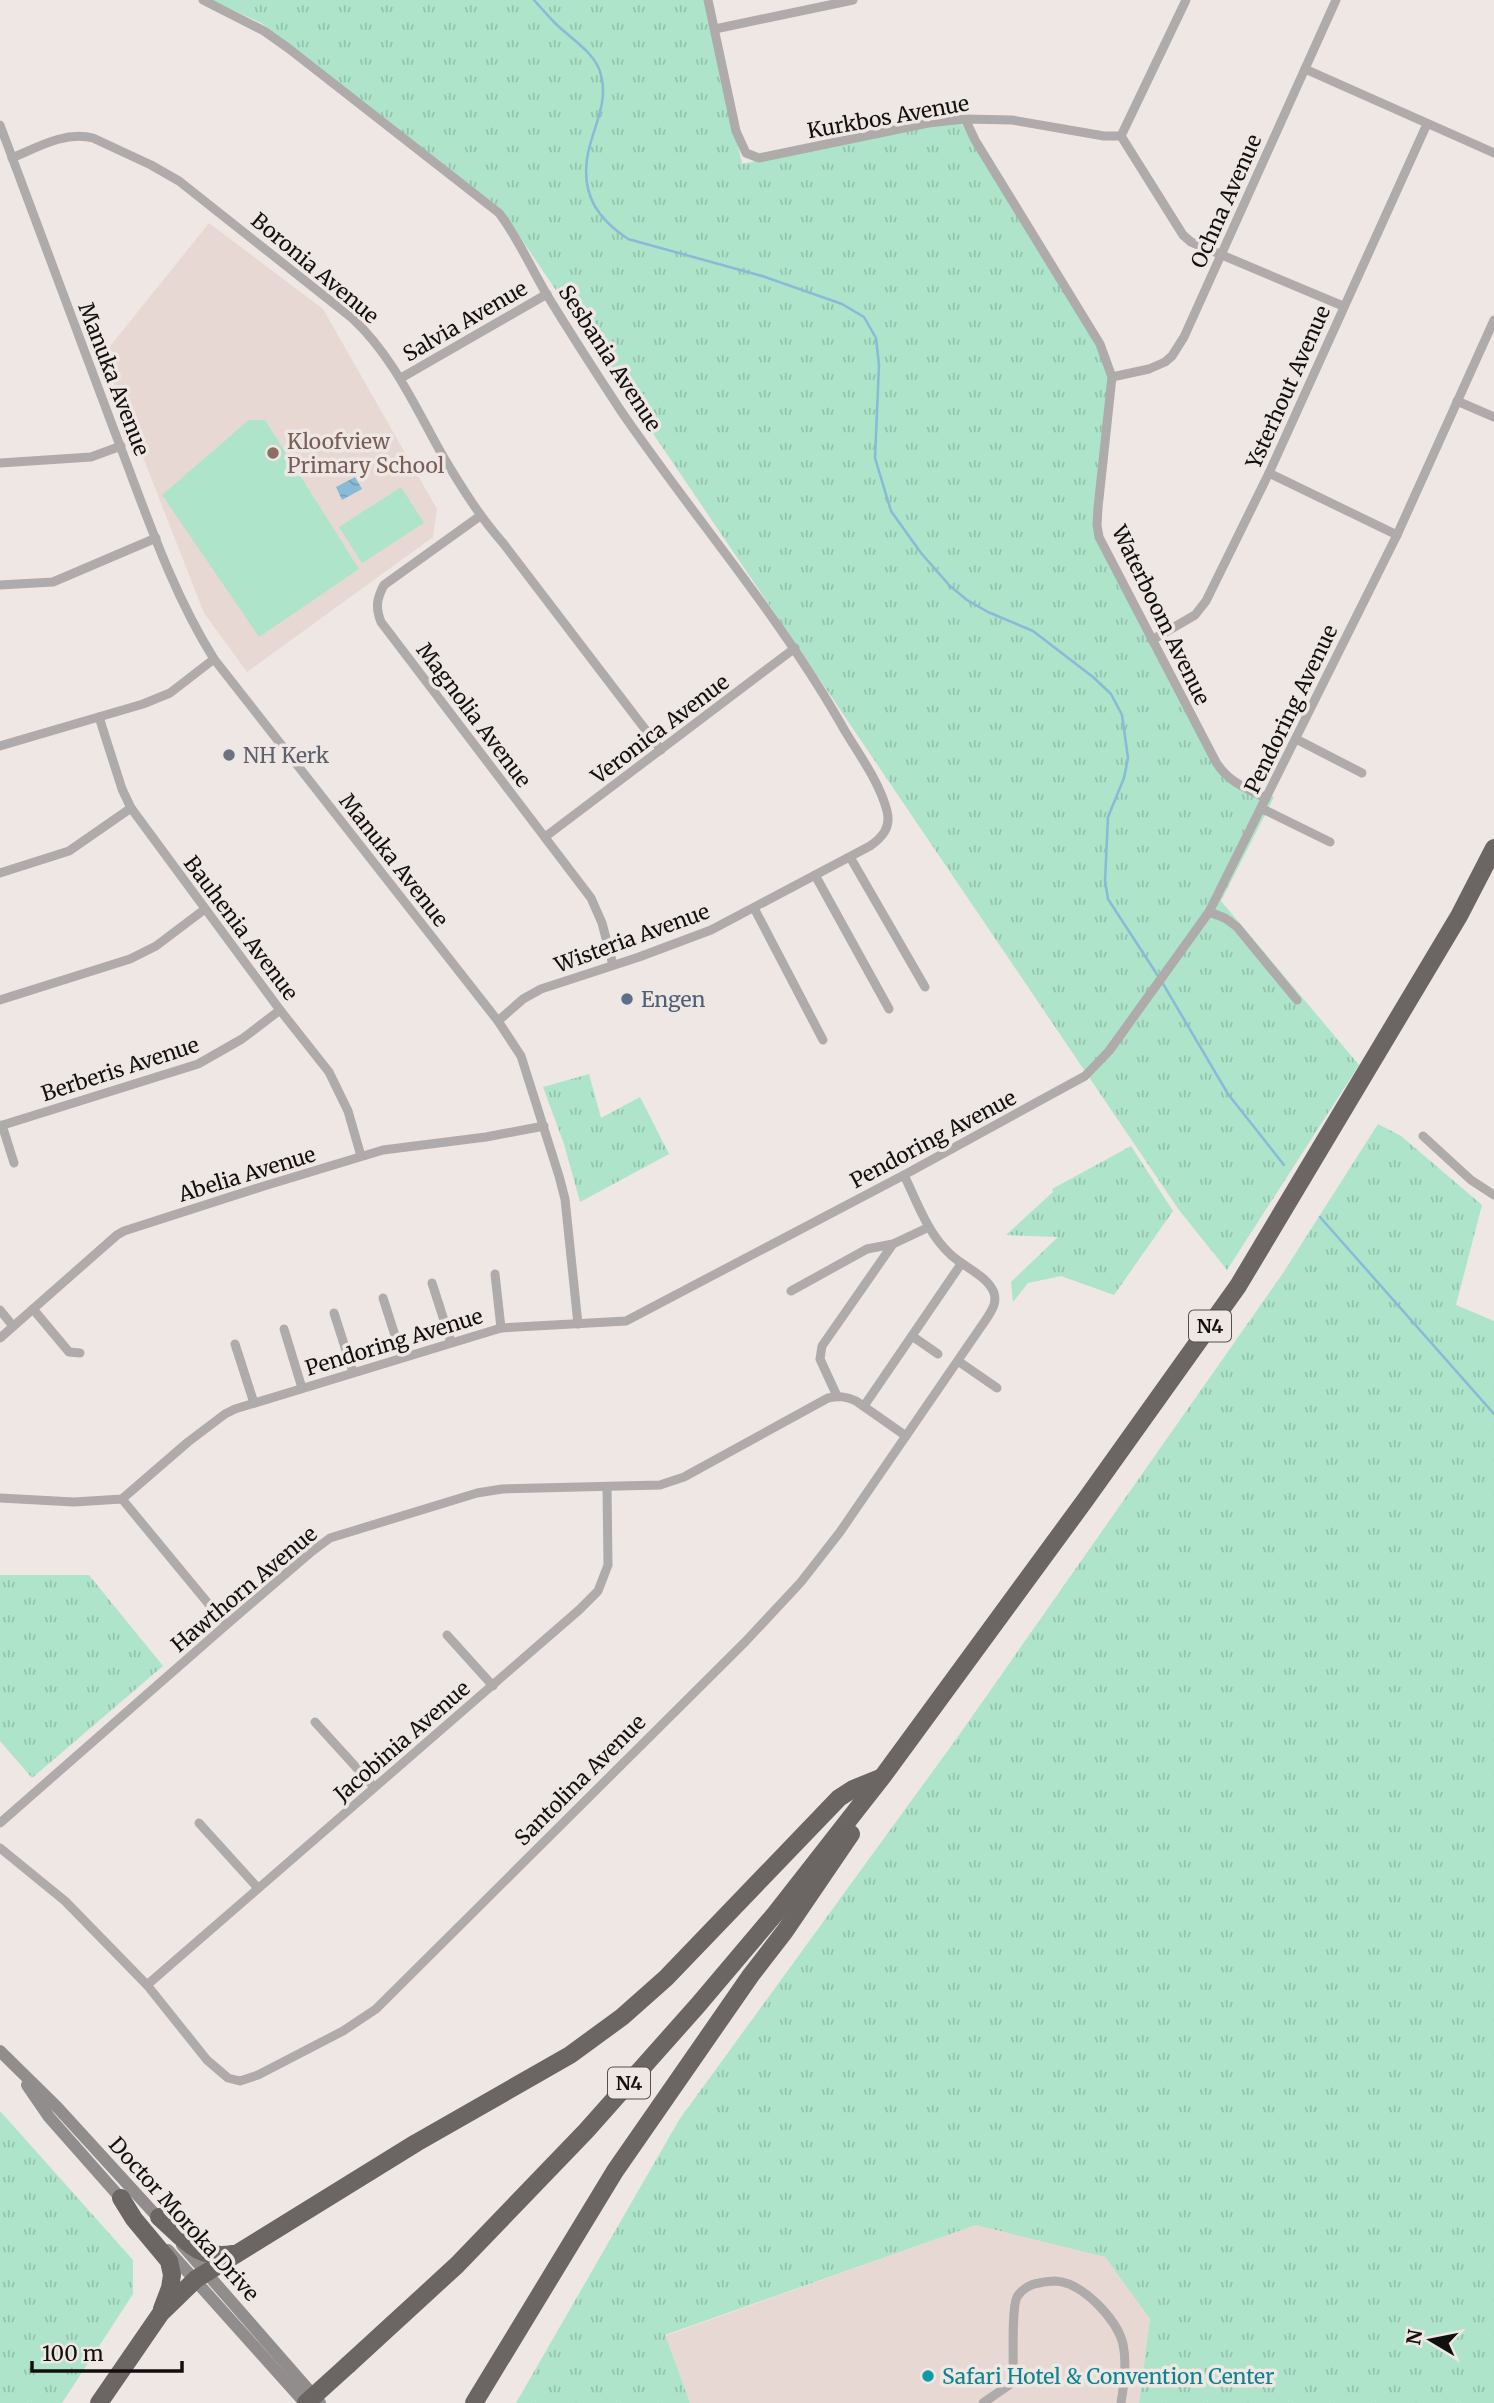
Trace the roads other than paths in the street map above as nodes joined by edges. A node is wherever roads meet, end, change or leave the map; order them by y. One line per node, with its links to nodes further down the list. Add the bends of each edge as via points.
1 (203, 0): 16 (street, Sesbania Avenue, via 272,37 486,203 510,228)
2 (708, 0): 7 (street)
3 (853, 0): 6 (street)
4 (1185, 0): 12 (street)
5 (1336, 0): 8 (street, Ochna Avenue)
6 (822, 3): 7 (street)
7 (715, 29): 9 (street, Kurkbos Avenue, via 736,131 746,153 759,158)
8 (1305, 69): 10 (street); 15 (street, Ochna Avenue)
9 (965, 119): 12 (street, Kurkbos Avenue, via 1012,120); 19 (street, Waterboom Avenue, via 1100,344)
10 (1427, 124): 13 (street); 17 (street, Ysterhout Avenue)
11 (0, 125): 14 (street, Manuka Avenue)
12 (1121, 136): 15 (street, via 1183,235)
13 (1494, 153)
14 (12, 158): 20 (street, Boronia Avenue, via 58,139 83,135 150,164 179,181 352,318); 23 (street, Manuka Avenue)
15 (1220, 254): 17 (street); 19 (street, Ochna Avenue, via 1172,356 1149,369)
16 (547, 294): 20 (street, Salvia Avenue); 31 (street, Sesbania Avenue, via 620,409)
17 (1343, 306): 25 (street, Ysterhout Avenue)
18 (1494, 320): 21 (street, Pendoring Avenue)
19 (1112, 377): 30 (street, Waterboom Avenue, via 1097,525)
20 (401, 378): 26 (street, Boronia Avenue)
21 (1457, 401): 22 (street); 27 (street, Pendoring Avenue)
22 (1494, 416)
23 (121, 446): 24 (street, via 91,457); 28 (street, Manuka Avenue)
24 (0, 463)
25 (1269, 472): 27 (street); 30 (street, Ysterhout Avenue, via 1200,610)
26 (480, 516): 36 (street, Boronia Avenue); 42 (street, Magnolia Avenue, via 384,585 377,611)
27 (1397, 535): 34 (street, Pendoring Avenue)
28 (156, 538): 29 (street, via 53,582); 32 (street, Manuka Avenue, via 186,610)
29 (0, 585)
30 (1152, 640): 38 (street, Waterboom Avenue, via 1220,768 1236,784)
31 (795, 648): 36 (street, Veronica Avenue); 41 (street, Sesbania Avenue, via 879,791)
32 (214, 659): 33 (street, via 170,693); 57 (street, Manuka Avenue)
33 (99, 717): 35 (street); 39 (street, Bauhenia Avenue)
34 (1296, 739): 37 (street); 38 (street, Pendoring Avenue)
35 (0, 746)
36 (661, 750): 42 (street, Veronica Avenue)
37 (1362, 773)
38 (1266, 798): 40 (street, Pendoring Avenue)
39 (131, 808): 46 (street, via 69,850); 49 (street, Bauhenia Avenue)
40 (1261, 808): 43 (street); 50 (street, Pendoring Avenue)
41 (888, 827): 45 (street, Wisteria Avenue, via 874,843)
42 (545, 837): 51 (street, Magnolia Avenue, via 591,898)
43 (1330, 842)
44 (1494, 848): 102 (highway, N4, via 1459,916 1238,1286)
45 (849, 857): 47 (street, Wisteria Avenue); 52 (street)
46 (0, 873)
47 (815, 876): 48 (street, Wisteria Avenue); 55 (street)
48 (754, 908): 51 (street, Wisteria Avenue, via 683,942); 58 (street)
49 (205, 909): 53 (street, via 156,946 130,959); 56 (street, Bauhenia Avenue)
50 (1209, 912): 54 (street, via 1237,927); 64 (street, Pendoring Avenue, via 1094,1068)
51 (613, 965): 57 (street, Wisteria Avenue, via 541,989)
52 (925, 986)
53 (0, 1000)
54 (1297, 1000)
55 (889, 1009)
56 (280, 1010): 59 (street, Berberis Avenue, via 198,1064); 62 (street, Bauhenia Avenue, via 317,1054 341,1093)
57 (498, 1021): 60 (street, Manuka Avenue, via 521,1056)
58 (823, 1040)
59 (1, 1125): 63 (street)
60 (544, 1126): 62 (street, Abelia Avenue); 76 (street, Manuka Avenue, via 565,1199)
61 (1423, 1136): 65 (street)
62 (361, 1156): 73 (street, Abelia Avenue, via 124,1231)
63 (14, 1163)
64 (904, 1175): 66 (street, Santolina Avenue); 76 (street, Pendoring Avenue, via 626,1321)
65 (1494, 1195)
66 (929, 1227): 67 (street); 68 (street, Santolina Avenue)
67 (892, 1244): 71 (street, via 867,1249); 91 (street, via 822,1346 820,1359)
68 (961, 1264): 80 (street); 87 (street, Santolina Avenue, via 983,1279 995,1296 993,1309)
69 (495, 1274): 78 (street)
70 (432, 1283): 82 (street)
71 (791, 1291)
72 (383, 1298): 86 (street)
73 (33, 1309): 77 (street, Abelia Avenue); 84 (street, via 69,1352)
74 (0, 1310): 77 (street)
75 (334, 1313): 88 (street)
76 (578, 1324): 78 (street, Pendoring Avenue)
77 (13, 1326): 81 (street, Abelia Avenue)
78 (501, 1328): 82 (street, Pendoring Avenue)
79 (284, 1329): 89 (street)
80 (912, 1336): 85 (street); 93 (street)
81 (0, 1338)
82 (450, 1342): 86 (street, Pendoring Avenue)
83 (235, 1344): 92 (street)
84 (80, 1353)
85 (938, 1354)
86 (402, 1357): 88 (street, Pendoring Avenue)
87 (958, 1361): 90 (street); 94 (street, Santolina Avenue)
88 (353, 1373): 89 (street, Pendoring Avenue)
89 (302, 1388): 92 (street, Pendoring Avenue)
90 (997, 1388)
91 (838, 1396): 93 (street); 95 (street, Hawthorn Avenue, via 673,1481)
92 (254, 1403): 97 (street, Pendoring Avenue, via 225,1414)
93 (864, 1406): 94 (street)
94 (906, 1436): 108 (street, Santolina Avenue, via 840,1532 747,1641 376,2009 343,2031 240,2081 228,2078 207,2060)
95 (607, 1487): 98 (street, Hawthorn Avenue, via 477,1493 341,1534 319,1546); 100 (street, Jacobinia Avenue, via 608,1565 598,1591)
96 (0, 1499): 97 (street)
97 (122, 1499): 98 (street)
98 (226, 1625): 104 (street, Hawthorn Avenue)
99 (447, 1635): 100 (street)
100 (493, 1686): 103 (street, Jacobinia Avenue)
101 (316, 1722): 103 (street)
102 (883, 1776): 113 (highway, via 839,1798 666,1978 622,2017 570,2055); 117 (highway, N4, bridge, via 775,1914 586,2131 457,2265); 119 (highway, via 870,1805 816,1886 615,2171)
103 (374, 1787): 107 (street, Jacobinia Avenue)
104 (0, 1823)
105 (199, 1824): 107 (street)
106 (0, 1847): 108 (street, Santolina Avenue, via 65,1901)
107 (257, 1887): 108 (street, Jacobinia Avenue)
108 (147, 1985)
109 (0, 2051): 110 (main road, Doctor Moroka Drive)
110 (13, 2065): 111 (main road, Doctor Moroka Drive, via 49,2117); 112 (main road, Doctor Moroka Drive)
111 (121, 2198): 114 (main road, Doctor Moroka Drive); 115 (highway, via 169,2261 170,2288)
112 (159, 2217): 113 (highway, via 196,2251 219,2256); 114 (main road, Doctor Moroka Drive)
113 (236, 2253): 114 (highway)
114 (201, 2276): 115 (highway); 117 (main road, Doctor Moroka Drive); 118 (main road, Doctor Moroka Drive)
115 (161, 2313): 116 (highway)
116 (99, 2403)
117 (305, 2403)
118 (320, 2403)
119 (474, 2403)
120 (983, 2403): 121 (street, via 1013,2378 1016,2298 1033,2284 1056,2281 1096,2302 1111,2320 1123,2343)
121 (1121, 2403)

